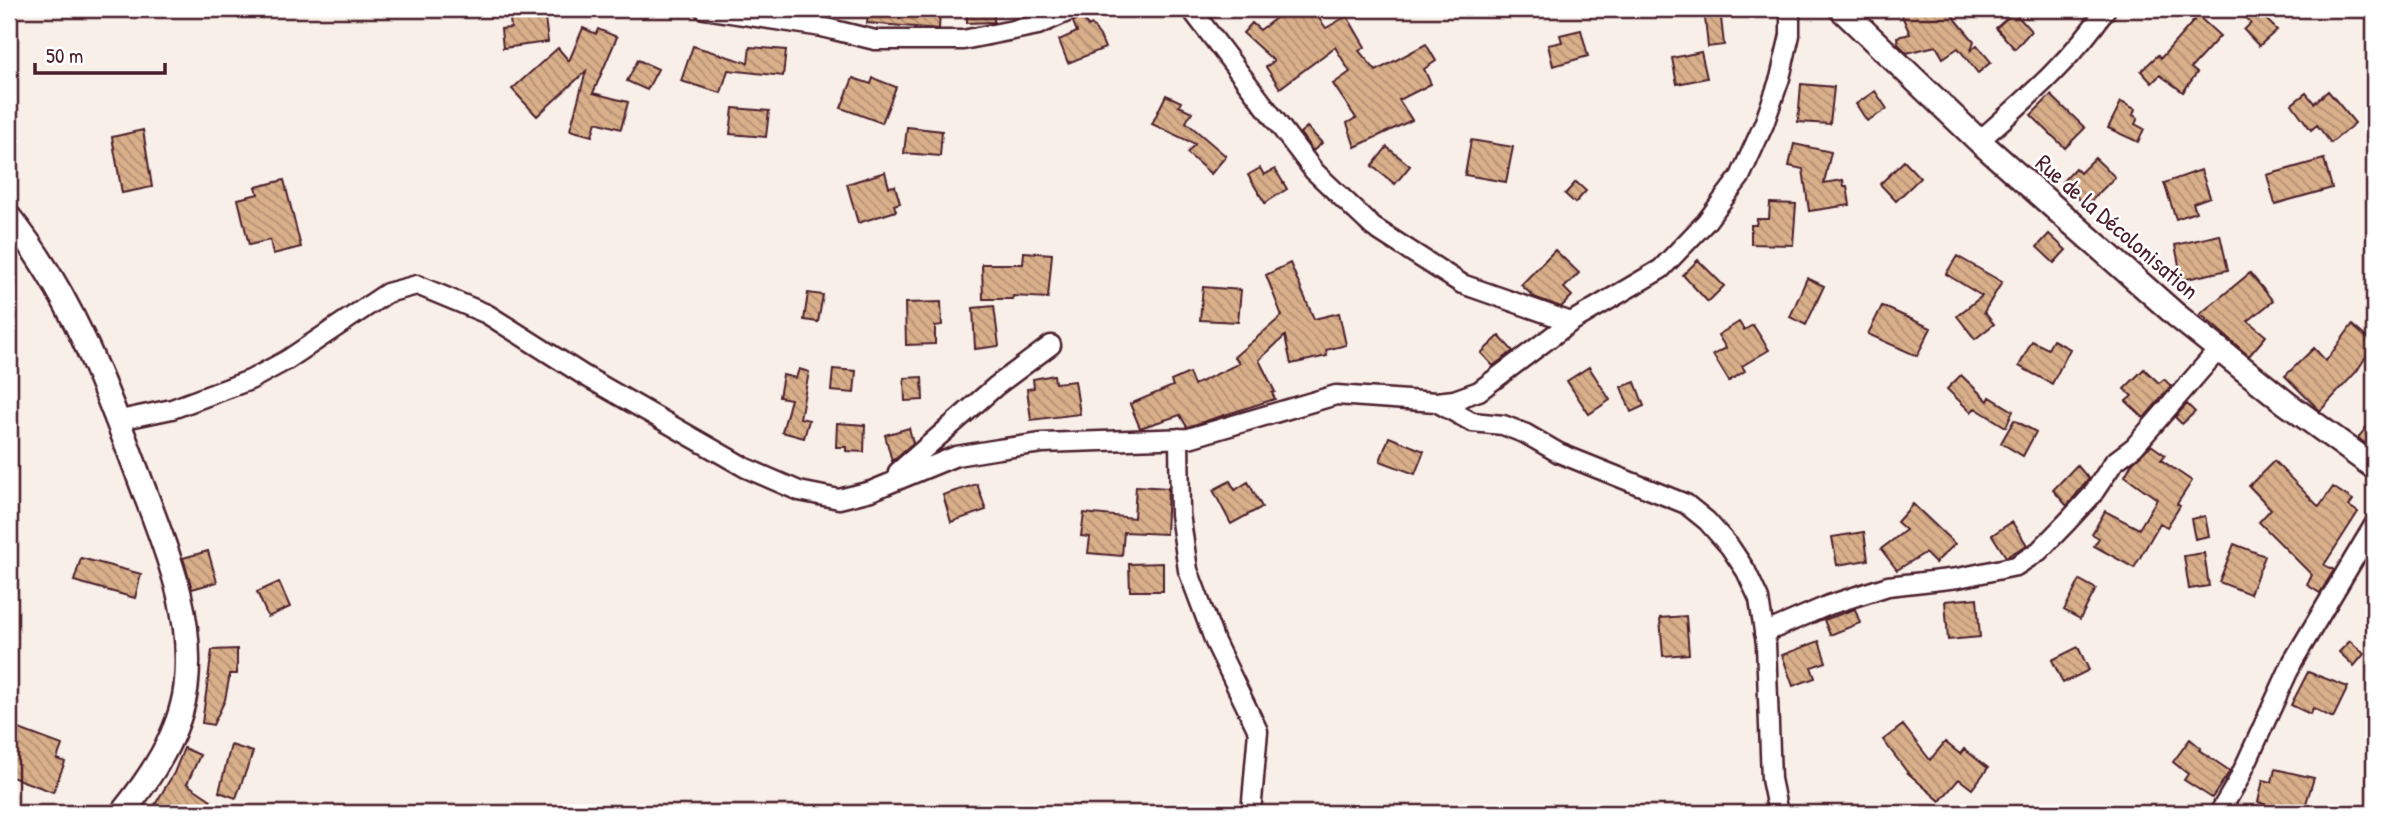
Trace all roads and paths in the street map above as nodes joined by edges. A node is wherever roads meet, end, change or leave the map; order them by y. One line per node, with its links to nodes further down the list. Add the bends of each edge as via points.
1 (704, 9): 2 (street, via 875,40 963,40 1038,25)
2 (1074, 9)
3 (1191, 9): 9 (street, via 1314,170 1373,227 1462,284)
4 (1790, 9): 9 (street, via 1790,34 1780,78 1740,177 1706,222 1661,269)
5 (1841, 9): 7 (street, Rue de la Décolonisation)
6 (2106, 9): 7 (street, via 2060,66)
7 (1979, 141): 11 (street, Rue de la Décolonisation)
8 (9, 217): 13 (street, via 75,322)
9 (1571, 322): 12 (street, via 1479,391)
10 (1051, 345): 16 (street, via 996,386)
11 (2219, 349): 15 (street, Rue de la Décolonisation); 18 (street, via 2134,447 2114,462 2068,521 2039,551 2016,566 1888,586)
12 (1436, 402): 14 (street, via 1336,395); 18 (street, via 1472,422 1503,425 1559,453 1686,504 1707,521 1746,571 1759,599)
13 (120, 420): 16 (street, via 172,408 250,380 387,293 417,285 486,314 692,438 799,491 839,499); 19 (street, via 177,582 186,620 187,656 186,688 164,753)
14 (1179, 439): 16 (street, via 1042,443 999,449 957,456); 20 (street, via 1180,514 1188,570 1214,642 1258,731)
15 (2374, 467)
16 (882, 485)
17 (2374, 525): 22 (street, via 2293,661)
18 (1764, 633): 21 (street, via 1771,779)
19 (122, 813)
20 (1251, 813)
21 (1778, 813)
22 (2219, 813)

